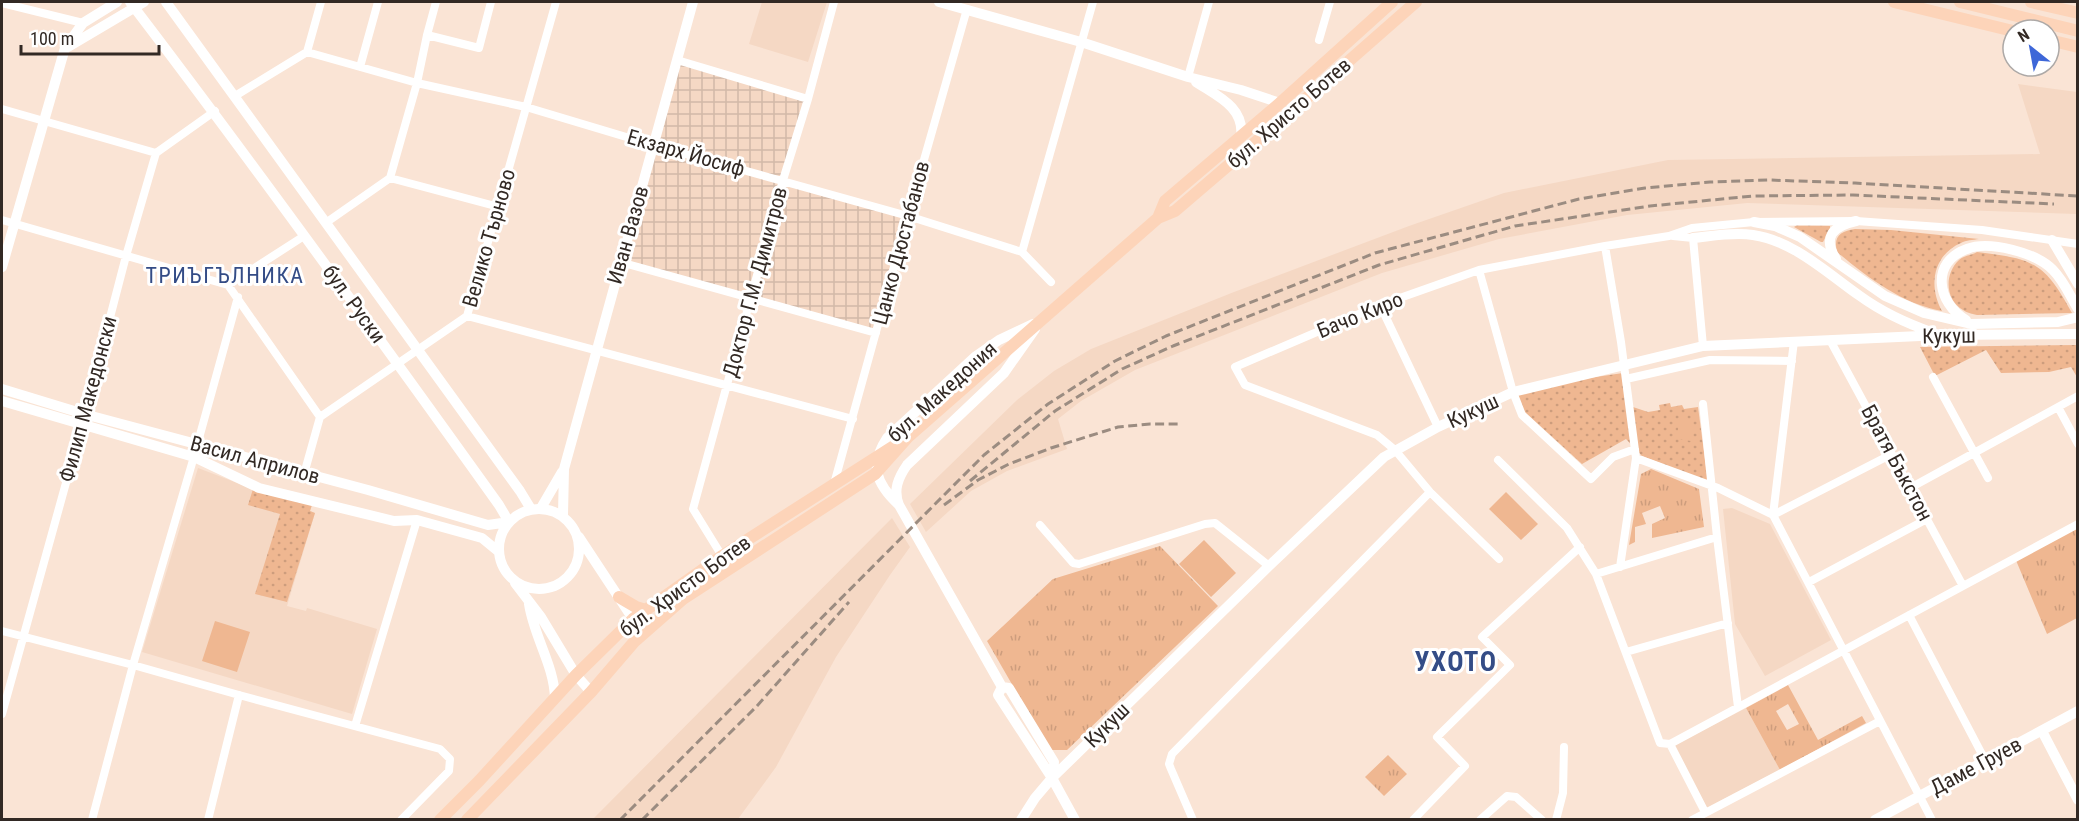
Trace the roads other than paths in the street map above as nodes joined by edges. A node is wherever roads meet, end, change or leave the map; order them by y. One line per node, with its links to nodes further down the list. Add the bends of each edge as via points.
1 (117, 2): 23 (street)
2 (166, 2): 37 (street, бул. Руски)
3 (321, 2): 32 (street)
4 (378, 2): 34 (street)
5 (436, 2): 26 (street)
6 (491, 2): 26 (street, via 479,48)
7 (556, 2): 40 (street, Велико Търново)
8 (693, 2): 33 (street, Иван Вазов)
9 (834, 2): 38 (street, Доктор Г.М. Димитров)
10 (939, 2): 21 (street)
11 (1093, 2): 28 (street)
12 (1209, 2): 35 (street)
13 (1330, 2): 27 (street)
14 (1392, 2): 39 (main road, бул. Христо Ботев)
15 (1416, 2): 42 (main road, бул. Христо Ботев)
16 (1894, 2): 24 (main road)
17 (1960, 2): 25 (main road)
18 (2031, 2): 22 (main road)
19 (2, 3): 23 (street)
20 (136, 4): 31 (street); 43 (street, бул. Руски)
21 (968, 5): 28 (street); 51 (street, Цанко Дюстабанов)
22 (2078, 13)
23 (82, 23): 31 (street)
24 (2001, 28)
25 (2078, 31)
26 (427, 35): 36 (street)
27 (1319, 40)
28 (1081, 42): 35 (street); 64 (street)
29 (2061, 42): 30 (main road)
30 (2078, 46)
31 (65, 48): 44 (street)
32 (307, 52): 34 (street, Екзарх Йосиф); 37 (street)
33 (677, 60): 38 (street); 46 (street, Иван Вазов)
34 (360, 67): 36 (street, Екзарх Йосиф)
35 (1188, 77): 39 (street); 45 (street, via 1231,105 1240,119)
36 (417, 83): 40 (street, Екзарх Йосиф); 48 (street)
37 (235, 96): 55 (street, бул. Руски)
38 (808, 99): 49 (street, Доктор Г.М. Димитров)
39 (1280, 103): 42 (main road); 45 (main road, бул. Христо Ботев)
40 (526, 107): 46 (street, Екзарх Йосиф); 50 (street, Велико Търново)
41 (2, 109): 44 (street)
42 (1293, 110): 52 (main road, бул. Христо Ботев, via 1175,211)
43 (214, 111): 47 (street); 58 (street, бул. Руски)
44 (43, 120): 47 (street); 57 (street)
45 (1241, 137): 52 (main road, бул. Христо Ботев, via 1165,201)
46 (653, 145): 49 (street, Екзарх Йосиф); 66 (street, Иван Вазов)
47 (156, 153): 65 (street, Филип Македонски)
48 (390, 178): 50 (street); 55 (street)
49 (783, 180): 51 (street, Екзарх Йосиф); 74 (street, Доктор Г.М. Димитров)
50 (500, 207): 77 (street, Велико Търново)
51 (908, 216): 64 (street, Екзарх Йосиф); 81 (street, Цанко Дюстабанов)
52 (1158, 218): 79 (main road, бул. Христо Ботев)
53 (2, 219): 57 (street)
54 (1856, 221): 56 (street, Бачо Киро); 61 (street, Бачо Киро, via 1982,230); 67 (street, via 1841,226 1832,235 1830,247)
55 (327, 222): 88 (street, бул. Руски)
56 (1754, 222): 59 (street, Бачо Киро, via 1692,228); 67 (street, via 1800,237)
57 (14, 223): 65 (street); 68 (street)
58 (304, 236): 72 (street); 90 (street, бул. Руски)
59 (1669, 236): 60 (street, Бачо Киро); 63 (street, Бачо Киро)
60 (1694, 238): 83 (street, via 1754,235 1785,245 1877,307); 86 (street)
61 (2052, 240): 62 (street, Бачо Киро); 71 (street)
62 (2078, 244)
63 (1605, 246): 69 (street, Бачо Киро); 91 (street)
64 (1022, 252): 70 (street, Екзарх Йосиф)
65 (126, 256): 72 (street); 102 (street, Филип Македонски)
66 (620, 262): 74 (street); 87 (street, Иван Вазов)
67 (1838, 262): 80 (street, via 1869,286 1902,304)
68 (2, 267)
69 (1479, 270): 75 (street, Бачо Киро); 96 (street)
70 (1051, 282)
71 (2078, 284)
72 (228, 285): 73 (street)
73 (238, 297): 101 (street); 106 (street)
74 (751, 298): 81 (street); 94 (street, Доктор Г.М. Димитров)
75 (1380, 305): 104 (street); 109 (street, Бачо Киро, via 1235,367 1245,385 1377,435)
76 (2078, 309): 80 (street, via 2054,270 2036,257 1988,247 1967,248 1943,272 1942,290 1949,306)
77 (467, 316): 87 (street); 88 (street, Велико Търново)
78 (2078, 317): 80 (street)
79 (1041, 321): 105 (main road, бул. Христо Ботев); 122 (street, бул. Македония, via 1004,373 907,465 896,488); 122 (street, бул. Македония, via 987,347 887,438 879,452 877,468 880,484)
80 (1971, 324)
81 (876, 333): 103 (street, Цанко Дюстабанов)
82 (2078, 334): 83 (street, Кукуш)
83 (1942, 335): 84 (street, Кукуш)
84 (1830, 340): 85 (street, Кукуш); 111 (street, Братя Бъкстон)
85 (1794, 341): 86 (street, Кукуш); 89 (street)
86 (1703, 346): 91 (street, Кукуш)
87 (596, 350): 94 (street); 115 (street, Иван Вазов)
88 (419, 351): 90 (street, Велико Търново); 123 (street, бул. Руски)
89 (1792, 361): 93 (street, via 1710,360); 125 (street)
90 (398, 364): 101 (street, Велико Търново); 128 (street, бул. Руски)
91 (1624, 364): 93 (street); 96 (street, Кукуш)
92 (1933, 377): 110 (street)
93 (1626, 379): 108 (street)
94 (727, 386): 103 (street); 135 (street, Доктор Г.М. Димитров, via 693,509)
95 (2, 389): 102 (street, Васил Априлов)
96 (1513, 392): 104 (street, Кукуш); 108 (street, via 1522,415 1591,479 1614,457)
97 (2078, 396): 100 (street)
98 (2, 401): 102 (street, Васил Априлов)
99 (1703, 404): 119 (street)
100 (2058, 407): 107 (street); 110 (street)
101 (320, 417): 116 (street)
102 (83, 419): 106 (street, Васил Априлов); 112 (street, Васил Априлов); 150 (street, Филип Македонски)
103 (853, 419): 118 (street, Цанко Дюстабанов)
104 (1438, 427): 109 (street, Кукуш)
105 (908, 437): 118 (main road, бул. Христо Ботев); 151 (main road, бул. Христо Ботев, via 875,474 684,599)
106 (198, 444): 112 (street); 116 (street, Васил Априлов)
107 (2078, 444)
108 (1635, 449): 113 (street)
109 (1395, 450): 121 (street); 137 (street, Кукуш)
110 (1975, 453): 117 (street); 120 (street)
111 (1892, 454): 120 (street, Братя Бъкстон); 125 (street)
112 (194, 457): 127 (street, Васил Априлов, via 259,488 385,520); 154 (street)
113 (1636, 458): 119 (street); 138 (street)
114 (1498, 460): 133 (street, via 1567,528)
115 (564, 470): 123 (street, Иван Вазов); 124 (street, Иван Вазов)
116 (304, 474): 128 (street, Васил Априлов, via 488,525)
117 (1988, 478)
118 (834, 484): 135 (main road, бул. Христо Ботев)
119 (1711, 485): 125 (street); 132 (street)
120 (1910, 488): 126 (street, Братя Бъкстон)
121 (1430, 492): 136 (street); 179 (street, via 1172,754 1169,764)
122 (899, 505): 168 (street, бул. Македония, via 1002,687 998,695)
123 (536, 509): 124 (street); 128 (street)
124 (563, 515): 131 (street)
125 (1773, 515): 141 (street)
126 (1927, 519): 141 (street); 142 (street, Братя Бъкстон)
127 (417, 520): 134 (street, Васил Априлов, via 482,538); 163 (street)
128 (509, 522): 134 (street, via 500,538)
129 (2078, 524): 142 (street)
130 (1040, 525): 137 (street, via 1073,563 1079,564 1215,523)
131 (577, 534): 140 (street, via 578,562 560,584 541,589); 143 (street)
132 (1717, 537): 138 (street); 148 (street)
133 (1580, 547): 139 (street); 180 (street, via 1482,638 1510,666 1437,737 1465,766)
134 (499, 552): 140 (street, via 501,563)
135 (722, 556): 145 (main road, бул. Христо Ботев)
136 (1499, 559)
137 (1269, 566): 168 (street, Кукуш)
138 (1620, 567): 139 (street)
139 (1596, 574): 153 (street)
140 (514, 580): 144 (street)
141 (1809, 582): 152 (street)
142 (1963, 586): 146 (street)
143 (619, 597): 145 (main road); 147 (street)
144 (529, 604): 155 (street); 158 (street, via 555,683)
145 (646, 610): 147 (main road, бул. Христо Ботев)
146 (1909, 615): 152 (street); 167 (street)
147 (633, 619): 151 (street, via 637,635); 155 (main road, бул. Христо Ботев)
148 (1728, 623): 153 (street); 159 (street)
149 (2, 632): 150 (street)
150 (22, 638): 154 (street); 161 (street, Филип Македонски)
151 (634, 642): 156 (main road, бул. Христо Ботев)
152 (1842, 650): 159 (street); 162 (street)
153 (1626, 652): 165 (street, via 1660,743)
154 (133, 665): 157 (street); 172 (street)
155 (576, 675): 156 (street); 158 (main road, бул. Христо Ботев)
156 (591, 692): 176 (main road, бул. Христо Ботев)
157 (239, 695): 163 (street); 173 (street)
158 (555, 698): 175 (main road, бул. Христо Ботев)
159 (1738, 707): 165 (street)
160 (2078, 711): 164 (street, Даме Груев)
161 (2, 714)
162 (1880, 721): 169 (street); 171 (street)
163 (355, 726): 174 (street, via 440,749 450,759 449,771)
164 (2042, 731): 167 (street, Даме Груев); 170 (street)
165 (1671, 744): 171 (street)
166 (1564, 747): 183 (street, via 1563,793)
167 (1985, 760): 169 (street, Даме Груев)
168 (1052, 778): 177 (street, Кукуш); 178 (street, бул. Македония)
169 (1919, 796): 185 (street, Даме Груев); 186 (street)
170 (2078, 800)
171 (1705, 812): 184 (street)
172 (92, 819)
173 (208, 819)
174 (401, 819)
175 (440, 819)
176 (467, 819)
177 (1021, 819)
178 (1075, 819)
179 (1193, 819)
180 (1413, 819)
181 (1480, 819): 182 (street, via 1507,796 1516,797)
182 (1542, 819)
183 (1556, 819)
184 (1692, 819)
185 (1875, 819)
186 (1932, 819)

